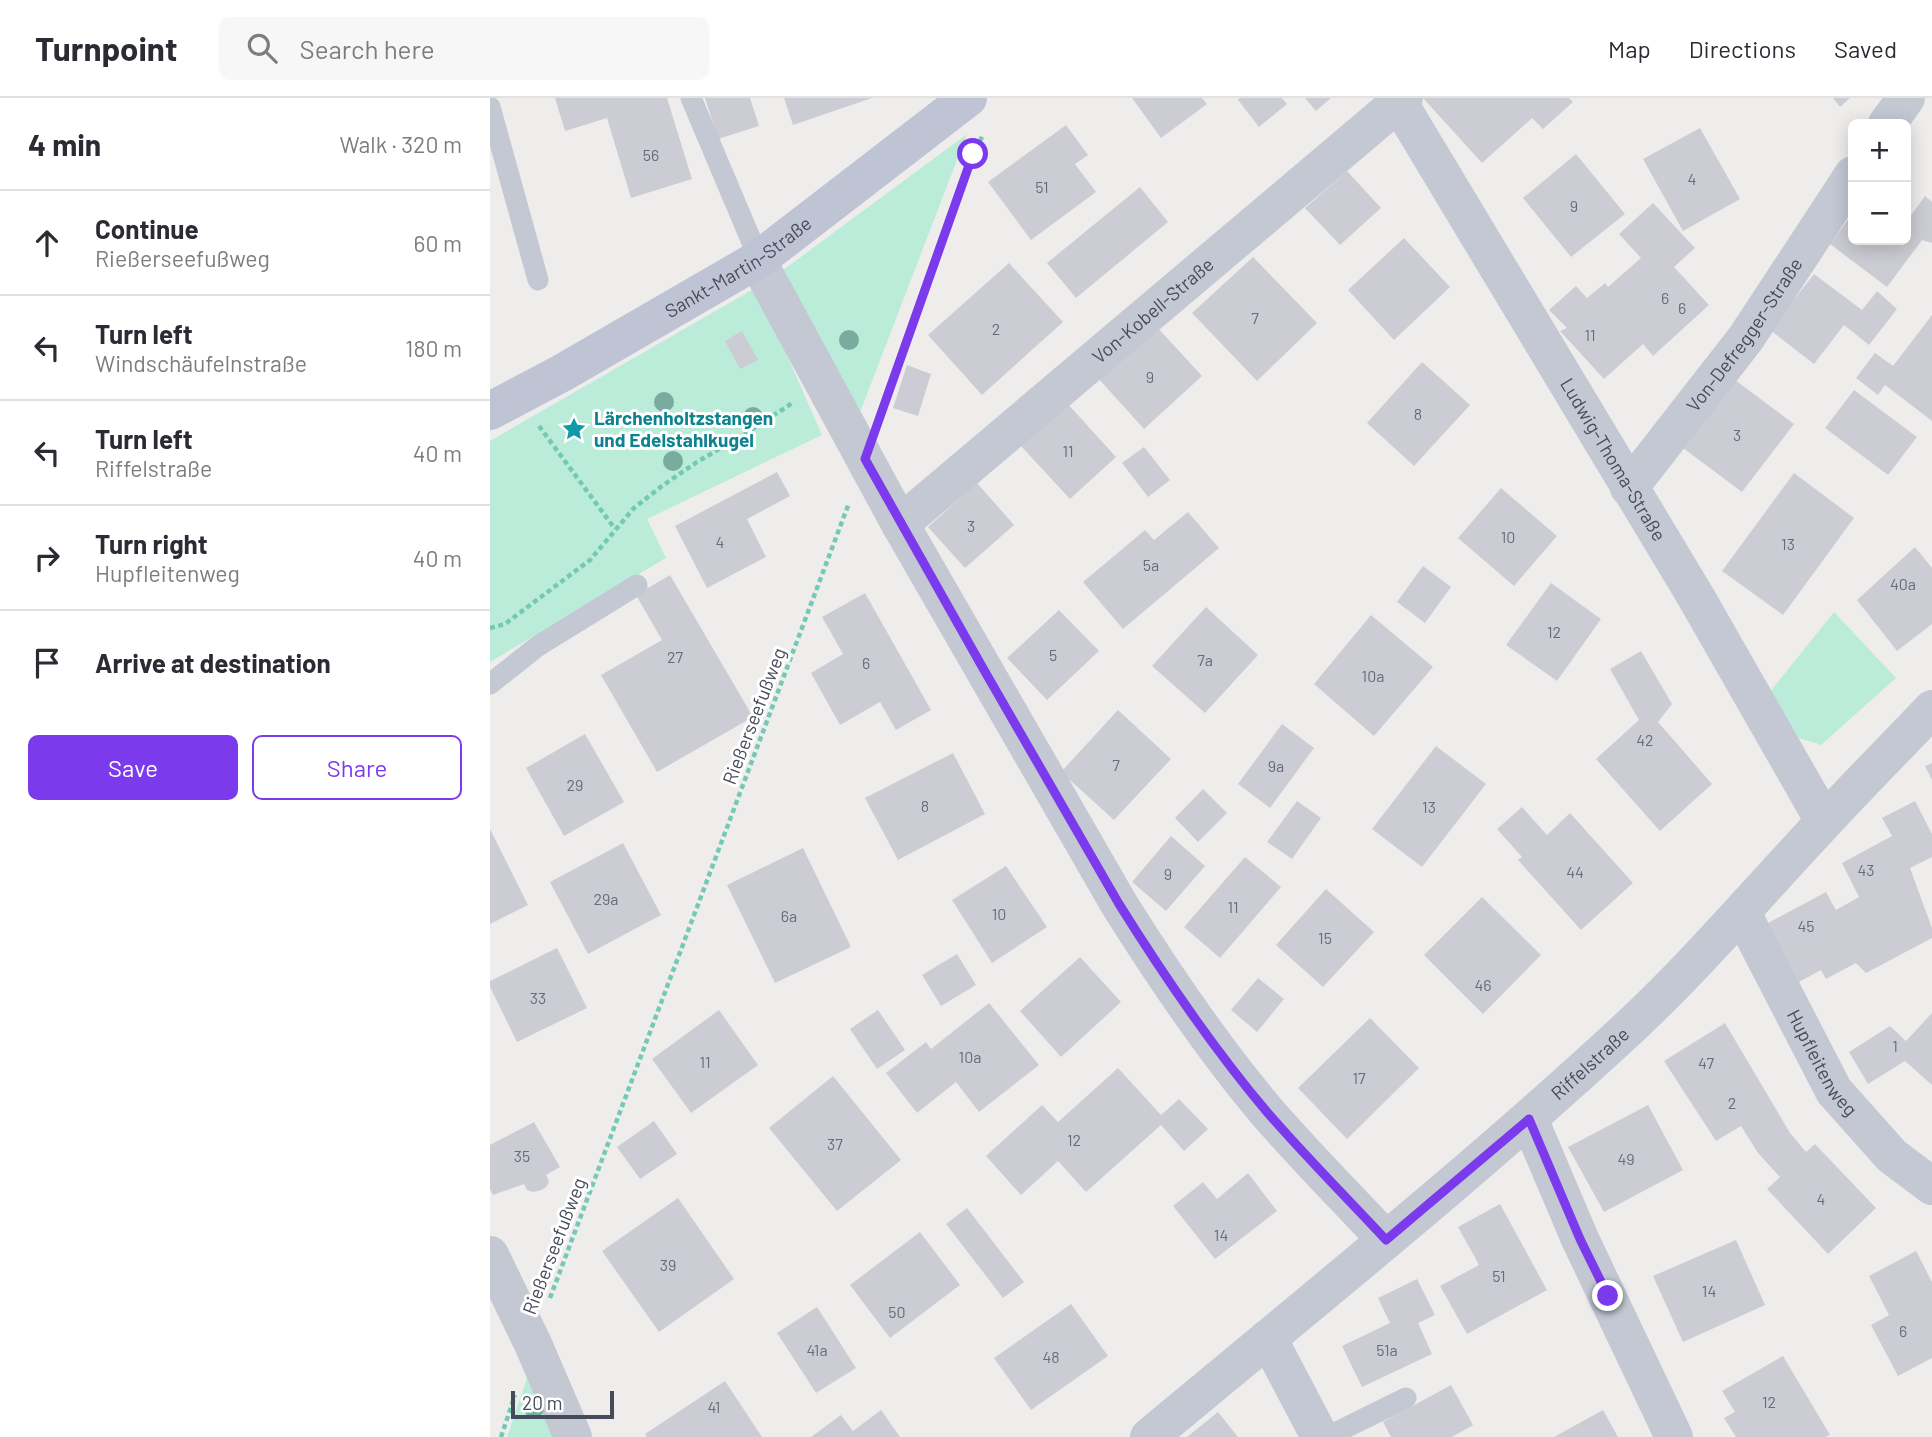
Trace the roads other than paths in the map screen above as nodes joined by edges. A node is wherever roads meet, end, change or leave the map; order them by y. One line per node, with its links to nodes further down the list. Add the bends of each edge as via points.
1 (691, 98): 8 (lane)
2 (968, 98): 8 (main road, Sankt-Martin-Straße)
3 (1906, 98): 6 (street)
4 (1401, 100): 11 (street, Ludwig-Thoma-Straße); 12 (street, Von-Kobell-Straße)
5 (490, 107): 9 (lane)
6 (1891, 119)
7 (1848, 182): 11 (street, Von-Defregger-Straße, via 1746,338)
8 (759, 259): 10 (main road, Sankt-Martin-Straße); 12 (street)
9 (538, 280)
10 (504, 404)
11 (1629, 488): 16 (street, Ludwig-Thoma-Straße)
12 (900, 524): 20 (street, via 1119,904 1180,998 1267,1112)
13 (637, 585): 14 (lane, via 538,646)
14 (490, 684)
15 (1932, 709): 16 (street, Riffelstraße)
16 (1824, 821): 17 (street, Riffelstraße)
17 (1742, 913): 18 (street, Riffelstraße, via 1634,1023); 19 (street, Hupfleitenweg, via 1834,1091 1892,1156)
18 (1529, 1119): 20 (street, Riffelstraße); 28 (street)
19 (1932, 1186)
20 (1386, 1240): 22 (street, Riffelstraße)
21 (490, 1255): 24 (street)
22 (1268, 1338): 25 (street, Riffelstraße); 26 (street)
23 (1406, 1398): 27 (lane)
24 (573, 1437)
25 (1149, 1437)
26 (1320, 1437)
27 (1327, 1437)
28 (1674, 1437)

